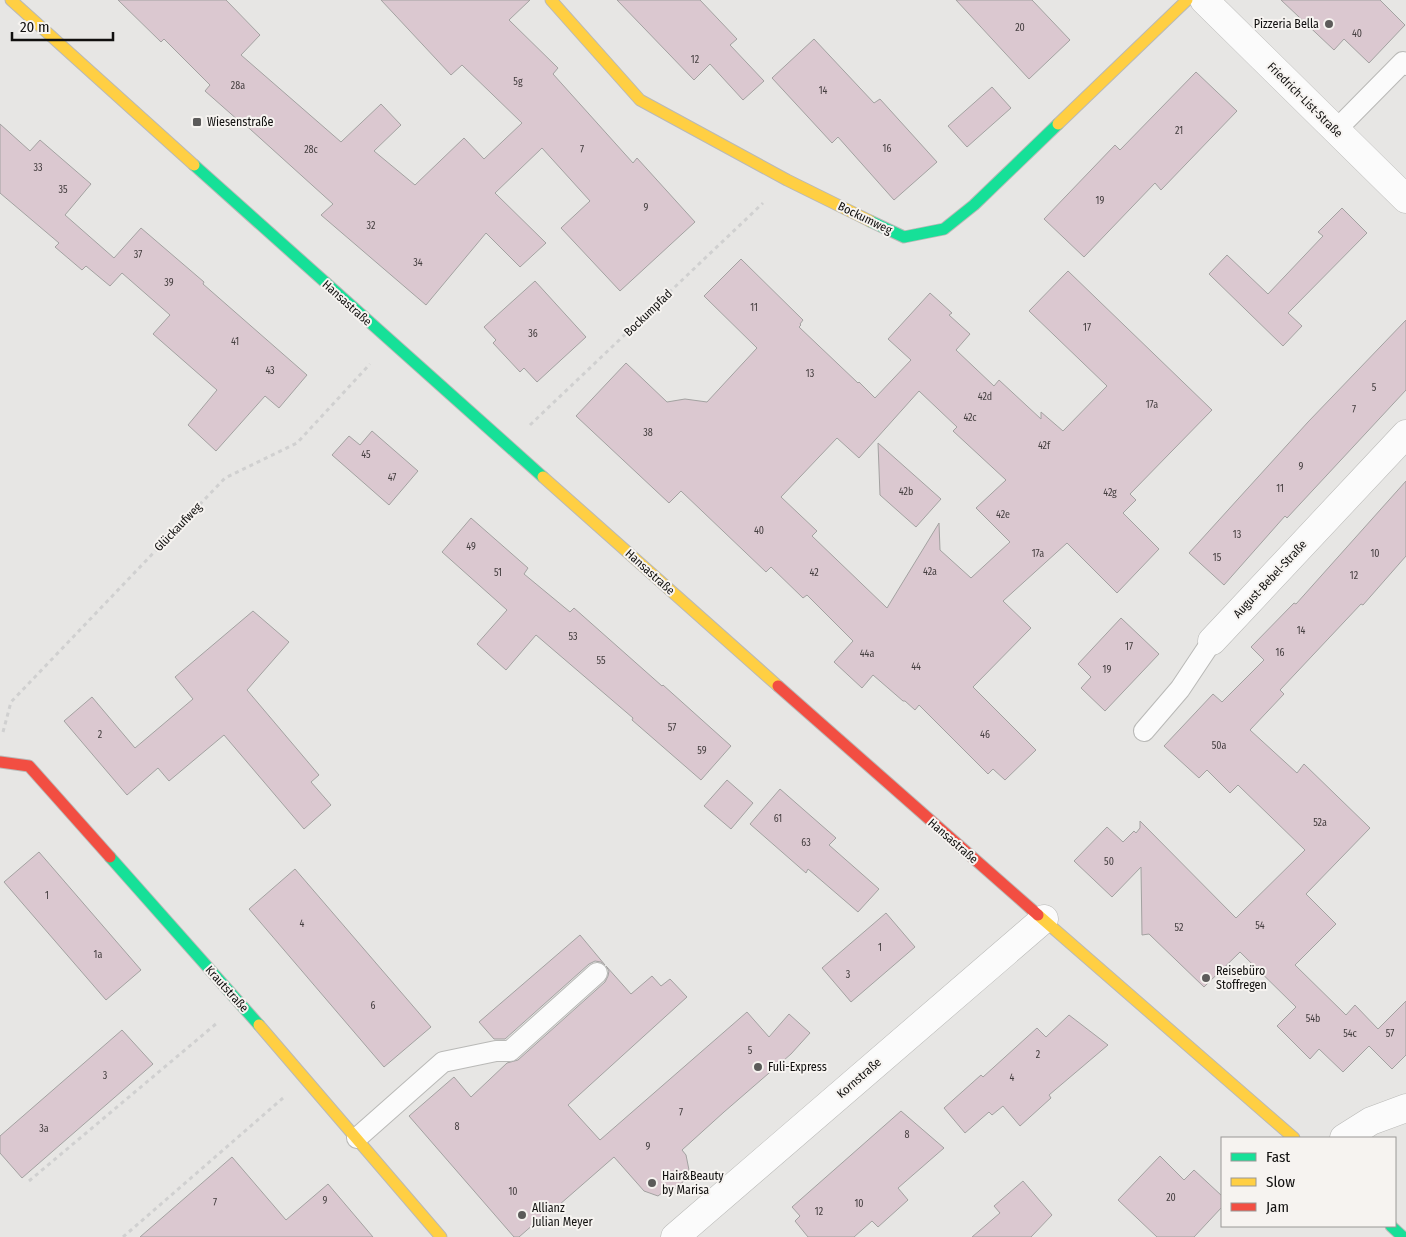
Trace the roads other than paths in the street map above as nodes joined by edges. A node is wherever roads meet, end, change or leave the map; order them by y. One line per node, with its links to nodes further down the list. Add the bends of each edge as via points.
1 (11, 0): 11 (main road, Hansastraße, via 391,342)
2 (551, 0): 3 (main road, Bockumweg, via 640,100 787,180 904,238 944,229)
3 (1203, 1): 5 (street, Friedrich-List-Straße)
4 (1406, 65): 5 (lane, via 1403,62)
5 (1336, 130): 6 (street, Friedrich-List-Straße)
6 (1406, 199)
7 (1406, 434): 8 (street, August-Bebel-Straße)
8 (1212, 641): 9 (lane, August-Bebel-Straße, via 1180,689)
9 (1144, 731)
10 (0, 762): 16 (main road, Krautstraße, via 29,766)
11 (1044, 919): 14 (main road, Hansastraße); 19 (street, Kornstraße)
12 (597, 973): 16 (lane, via 510,1051 444,1062)
13 (1406, 1108): 15 (street, via 1370,1120)
14 (1293, 1137)
15 (1345, 1137)
16 (357, 1138): 18 (main road, Krautstraße)
17 (1391, 1227): 20 (main road)
18 (441, 1237)
19 (675, 1237)
20 (1403, 1237)

